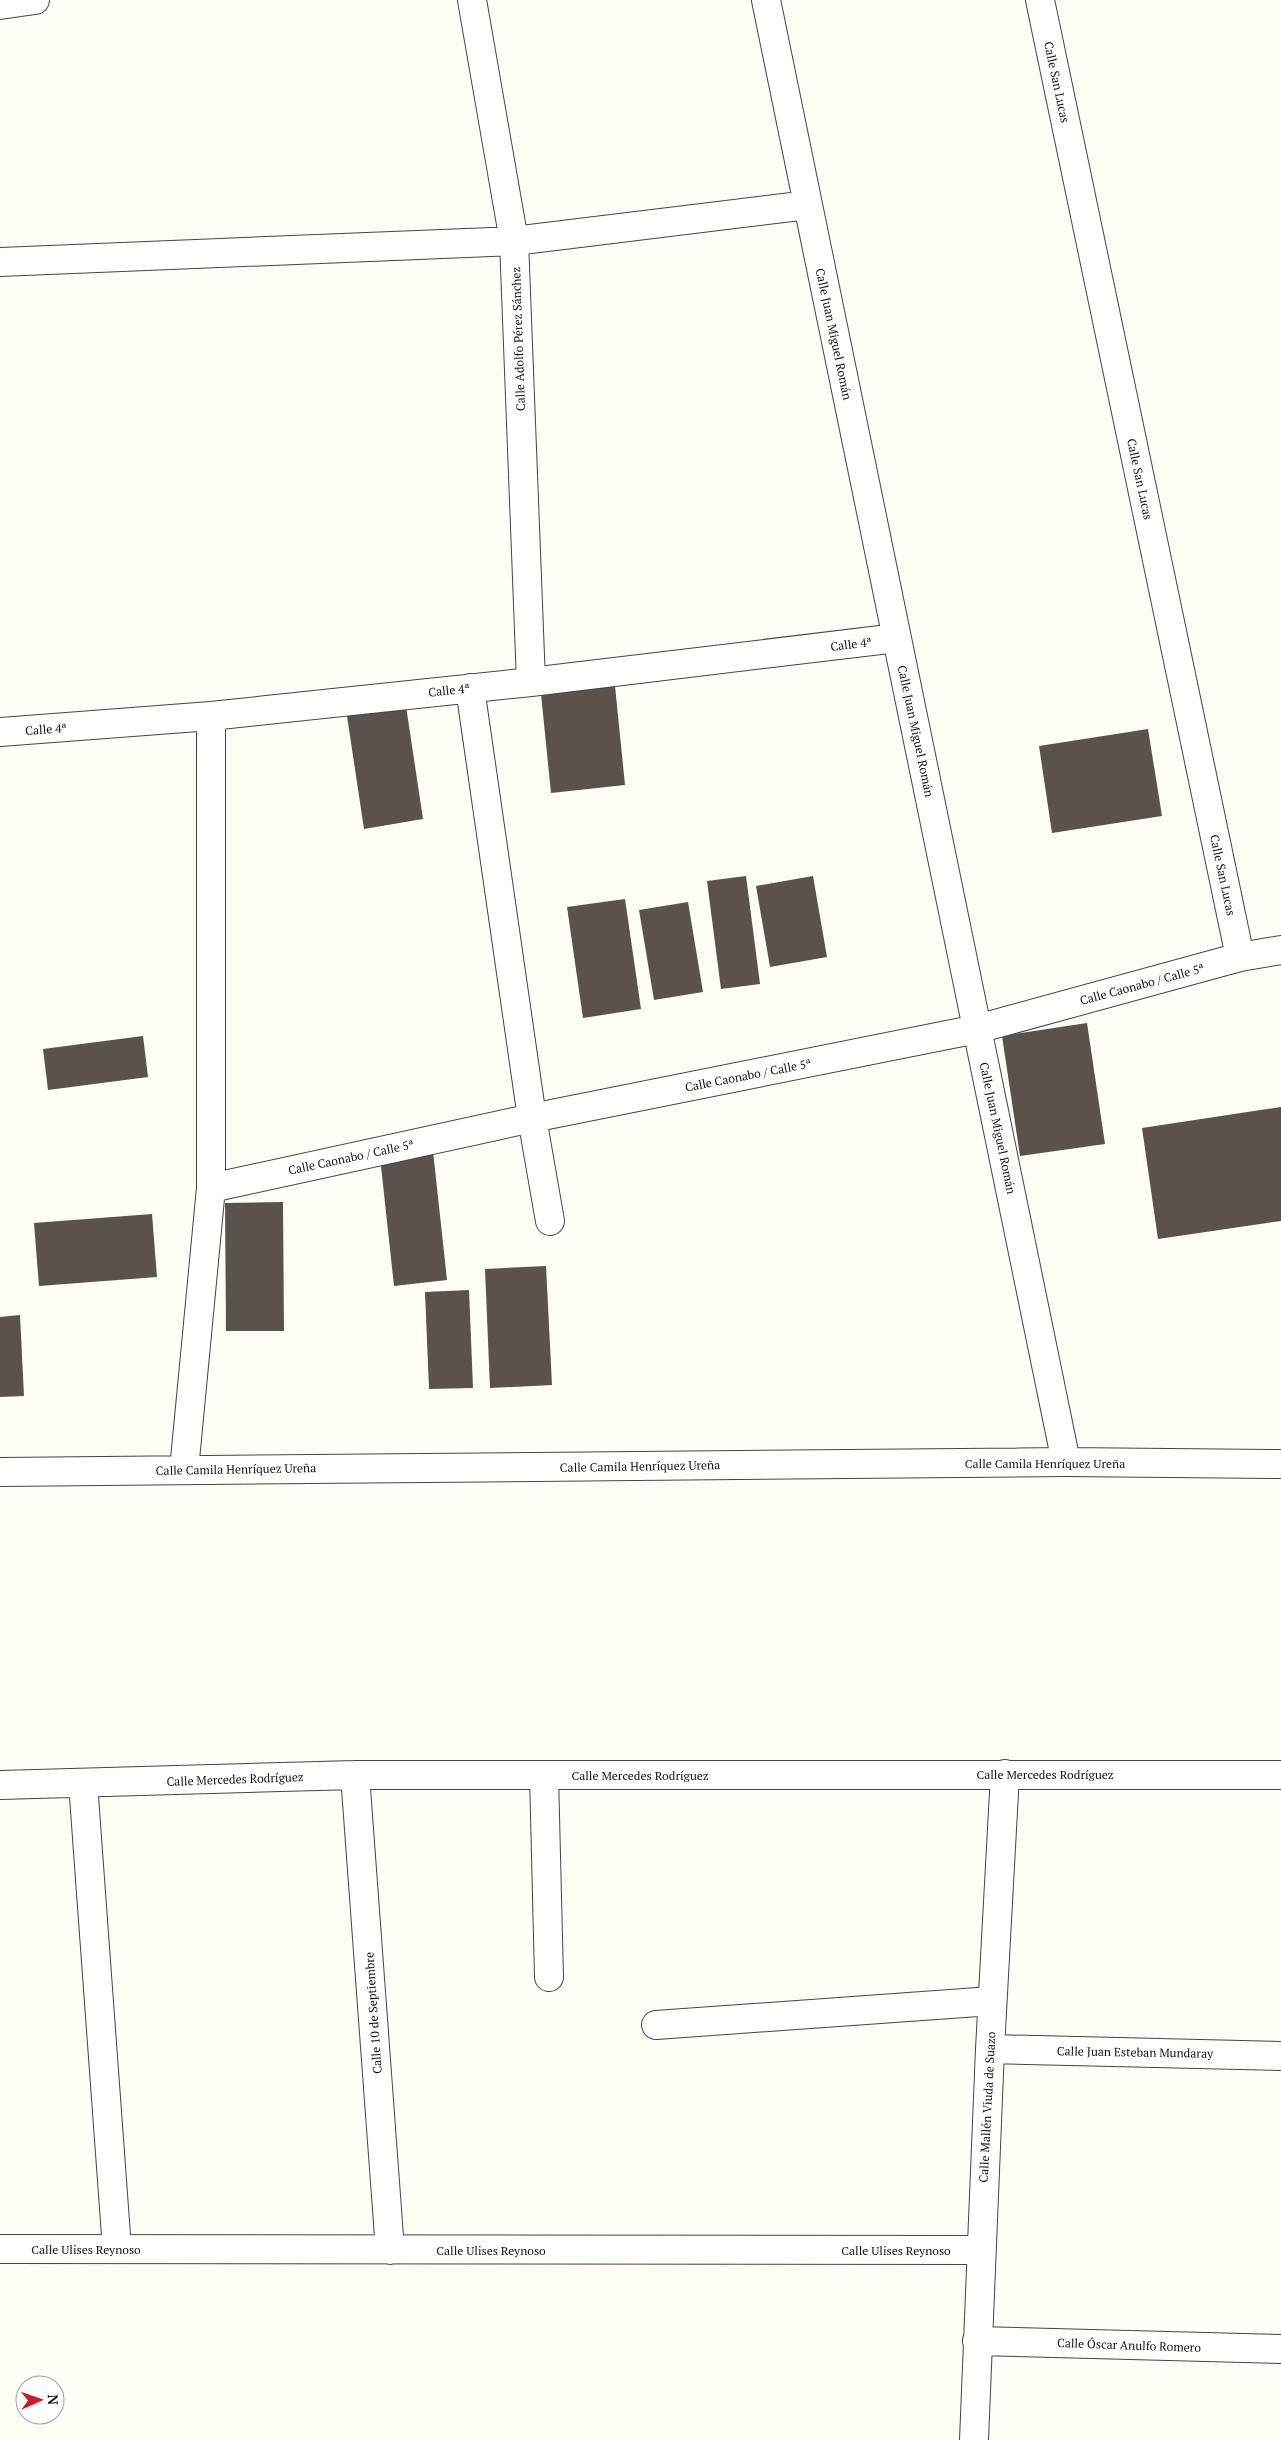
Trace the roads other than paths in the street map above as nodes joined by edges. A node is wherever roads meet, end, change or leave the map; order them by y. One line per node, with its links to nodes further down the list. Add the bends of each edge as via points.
1 (36, 0): 5 (street)
2 (472, 0): 7 (street, Calle Adolfo Pérez Sánchez)
3 (766, 0): 6 (street, Calle Juan Miguel Román)
4 (1040, 0): 15 (street, Calle San Lucas)
5 (0, 5)
6 (808, 204): 7 (street); 9 (street, Calle Juan Miguel Román)
7 (514, 241): 8 (street); 10 (street, Calle Adolfo Pérez Sánchez)
8 (0, 262)
9 (897, 638): 10 (street, Calle 4ª); 16 (street, Calle Juan Miguel Román)
10 (531, 682): 11 (street, Calle 4ª)
11 (470, 688): 12 (street, Calle 4ª); 17 (street)
12 (211, 716): 13 (street, Calle 4ª); 18 (street)
13 (0, 732)
14 (1281, 950): 15 (street, Calle Caonabo / Calle 5ª)
15 (1240, 957): 16 (street, Calle Caonabo / Calle 5ª)
16 (978, 1029): 17 (street, Calle Caonabo / Calle 5ª); 20 (street, Calle Juan Miguel Román)
17 (532, 1118): 18 (street, Calle Caonabo / Calle 5ª); 19 (street)
18 (211, 1188): 22 (street)
19 (550, 1220)
20 (1066, 1462): 21 (street, Calle Camila Henríquez Ureña); 22 (street, Calle Camila Henríquez Ureña)
21 (1281, 1464)
22 (184, 1470): 23 (street, Calle Camila Henríquez Ureña)
23 (0, 1472)
24 (1005, 1774): 26 (street, Calle Mercedes Rodríguez); 27 (street, Calle Mercedes Rodríguez); 31 (street, Calle Mallén Viuda de Suazo)
25 (355, 1775): 26 (street, Calle Mercedes Rodríguez); 28 (street, Calle Mercedes Rodríguez); 37 (street, Calle 10 de Septiembre)
26 (544, 1775): 30 (street)
27 (1281, 1775)
28 (83, 1783): 29 (street, Calle Mercedes Rodríguez); 36 (street)
29 (0, 1785)
30 (549, 1977)
31 (992, 2000): 32 (street); 33 (street, Calle Mallén Viuda de Suazo)
32 (656, 2025)
33 (990, 2049): 34 (street, Calle Juan Esteban Mundaray); 38 (street, Calle Mallén Viuda de Suazo)
34 (1281, 2056)
35 (0, 2249): 36 (street, Calle Ulises Reynoso)
36 (117, 2249): 37 (street, Calle Ulises Reynoso)
37 (390, 2250): 38 (street, Calle Ulises Reynoso)
38 (981, 2250): 39 (street, Calle Mallén Viuda de Suazo)
39 (977, 2341): 40 (street, Calle Óscar Anulfo Romero); 41 (street, Calle Mallén Viuda de Suazo)
40 (1281, 2349)
41 (974, 2440)

